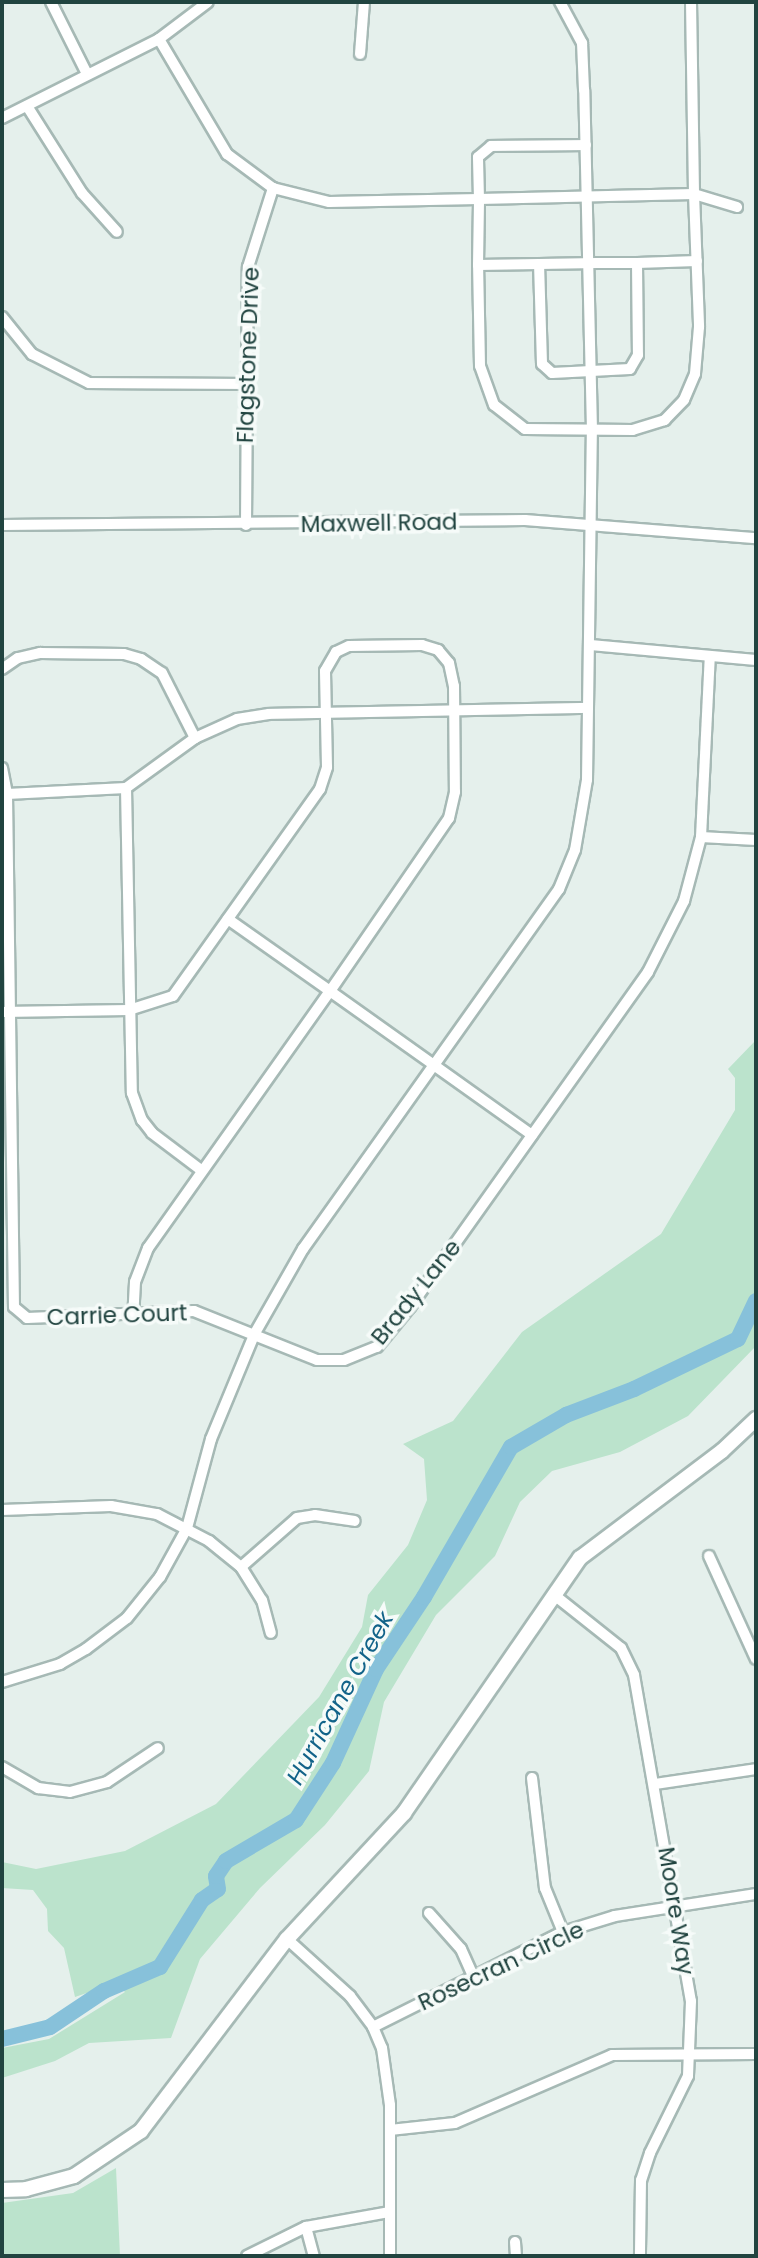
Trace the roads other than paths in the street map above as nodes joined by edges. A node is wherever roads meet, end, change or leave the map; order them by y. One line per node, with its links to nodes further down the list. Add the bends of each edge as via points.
1 (51, 2): 8 (street)
2 (208, 2): 6 (street)
3 (364, 2): 7 (street)
4 (561, 2): 11 (street, via 582,43)
5 (691, 2): 13 (street)
6 (159, 39): 8 (street); 12 (street, via 227,154)
7 (360, 54)
8 (88, 75): 9 (street)
9 (27, 106): 10 (street); 17 (street, via 82,193)
10 (2, 118)
11 (586, 145): 14 (street); 15 (street, via 491,146 478,157)
12 (273, 188): 15 (street, via 329,202); 25 (street, Flagstone Drive, via 248,267)
13 (694, 194): 14 (street); 16 (street); 18 (street)
14 (587, 197): 15 (street); 19 (street)
15 (479, 199): 22 (street)
16 (737, 207)
17 (117, 232)
18 (697, 261): 20 (street); 26 (street, via 695,374 684,400 665,420 633,430)
19 (588, 263): 20 (street); 21 (street); 24 (street)
20 (637, 263): 24 (street, via 637,362 618,372)
21 (539, 264): 22 (street); 24 (street, via 542,364 552,373)
22 (478, 265): 26 (street, via 480,366 494,405 526,429)
23 (2, 317): 25 (street, via 32,354 89,383)
24 (591, 373): 26 (street)
25 (244, 384): 29 (street, Flagstone Drive)
26 (592, 431): 27 (street)
27 (592, 524): 29 (street, Maxwell Road, via 525,520); 30 (street, Maxwell Road); 31 (street)
28 (2, 525): 29 (street, Maxwell Road)
29 (246, 525)
30 (756, 538)
31 (590, 645): 32 (street); 35 (street)
32 (710, 656): 33 (street); 42 (street, Brady Lane)
33 (756, 660)
34 (2, 669): 38 (street, via 19,658 40,653 124,654 141,659 162,673)
35 (588, 708): 36 (street); 48 (street, via 587,780 575,850 559,889)
36 (454, 711): 37 (street); 37 (street, via 449,663 438,650 422,645 349,646 329,661); 45 (street, via 455,792 449,818)
37 (326, 714): 38 (street, via 237,719); 44 (street, via 327,766 320,789)
38 (195, 738): 40 (street)
39 (2, 768): 41 (street)
40 (126, 788): 41 (street); 46 (street)
41 (7, 794): 47 (street)
42 (701, 837): 43 (street); 49 (street, Brady Lane, via 684,901 648,972)
43 (756, 840)
44 (228, 919): 45 (street); 46 (street, via 173,996)
45 (330, 991): 48 (street); 50 (street)
46 (129, 1010): 47 (street); 50 (street, via 132,1093 142,1120)
47 (5, 1012): 51 (street, Carrie Court, via 11,1292 18,1314 27,1318)
48 (434, 1065): 49 (street); 52 (street, via 303,1250)
49 (532, 1135): 52 (street, Brady Lane, via 377,1347 344,1360 317,1360)
50 (201, 1170): 51 (street, via 148,1248 135,1282)
51 (132, 1315): 52 (street, Carrie Court, via 194,1311)
52 (255, 1333): 56 (street, via 211,1439)
53 (756, 1419): 59 (main road, via 722,1451 590,1549)
54 (2, 1510): 56 (street, via 111,1506 157,1514)
55 (355, 1521): 58 (street, via 315,1515 298,1518)
56 (187, 1528): 58 (street); 62 (street, via 145,1598 107,1636 60,1664)
57 (709, 1556): 61 (street)
58 (241, 1567): 60 (street, via 262,1600)
59 (553, 1594): 67 (street, Moore Way, via 621,1648 634,1675); 72 (main road, via 404,1814)
60 (271, 1633)
61 (756, 1659)
62 (2, 1682)
63 (158, 1748): 64 (street, via 107,1782 70,1793 38,1788)
64 (2, 1767)
65 (756, 1769): 67 (street)
66 (532, 1778): 71 (street, via 545,1888)
67 (655, 1784): 69 (street, Moore Way)
68 (756, 1894): 69 (street, Rosecran Circle)
69 (675, 1906): 71 (street, Rosecran Circle, via 615,1916); 76 (street, Moore Way, via 691,2001)
70 (429, 1913): 73 (street, via 461,1949)
71 (563, 1932): 73 (street, Rosecran Circle)
72 (287, 1939): 74 (street, via 350,1996); 78 (main road, via 141,2132 108,2158 66,2179)
73 (473, 1976): 74 (street, Rosecran Circle)
74 (373, 2027): 77 (street, via 387,2072)
75 (756, 2054): 76 (street)
76 (691, 2055): 77 (street, via 612,2055 455,2123); 86 (street, Moore Way, via 688,2076 641,2180)
77 (390, 2130): 79 (street)
78 (2, 2190)
79 (389, 2212): 80 (street); 84 (street)
80 (306, 2227): 82 (street); 83 (street)
81 (515, 2242): 85 (street)
82 (247, 2256)
83 (314, 2256)
84 (390, 2256)
85 (516, 2256)
86 (640, 2256)

